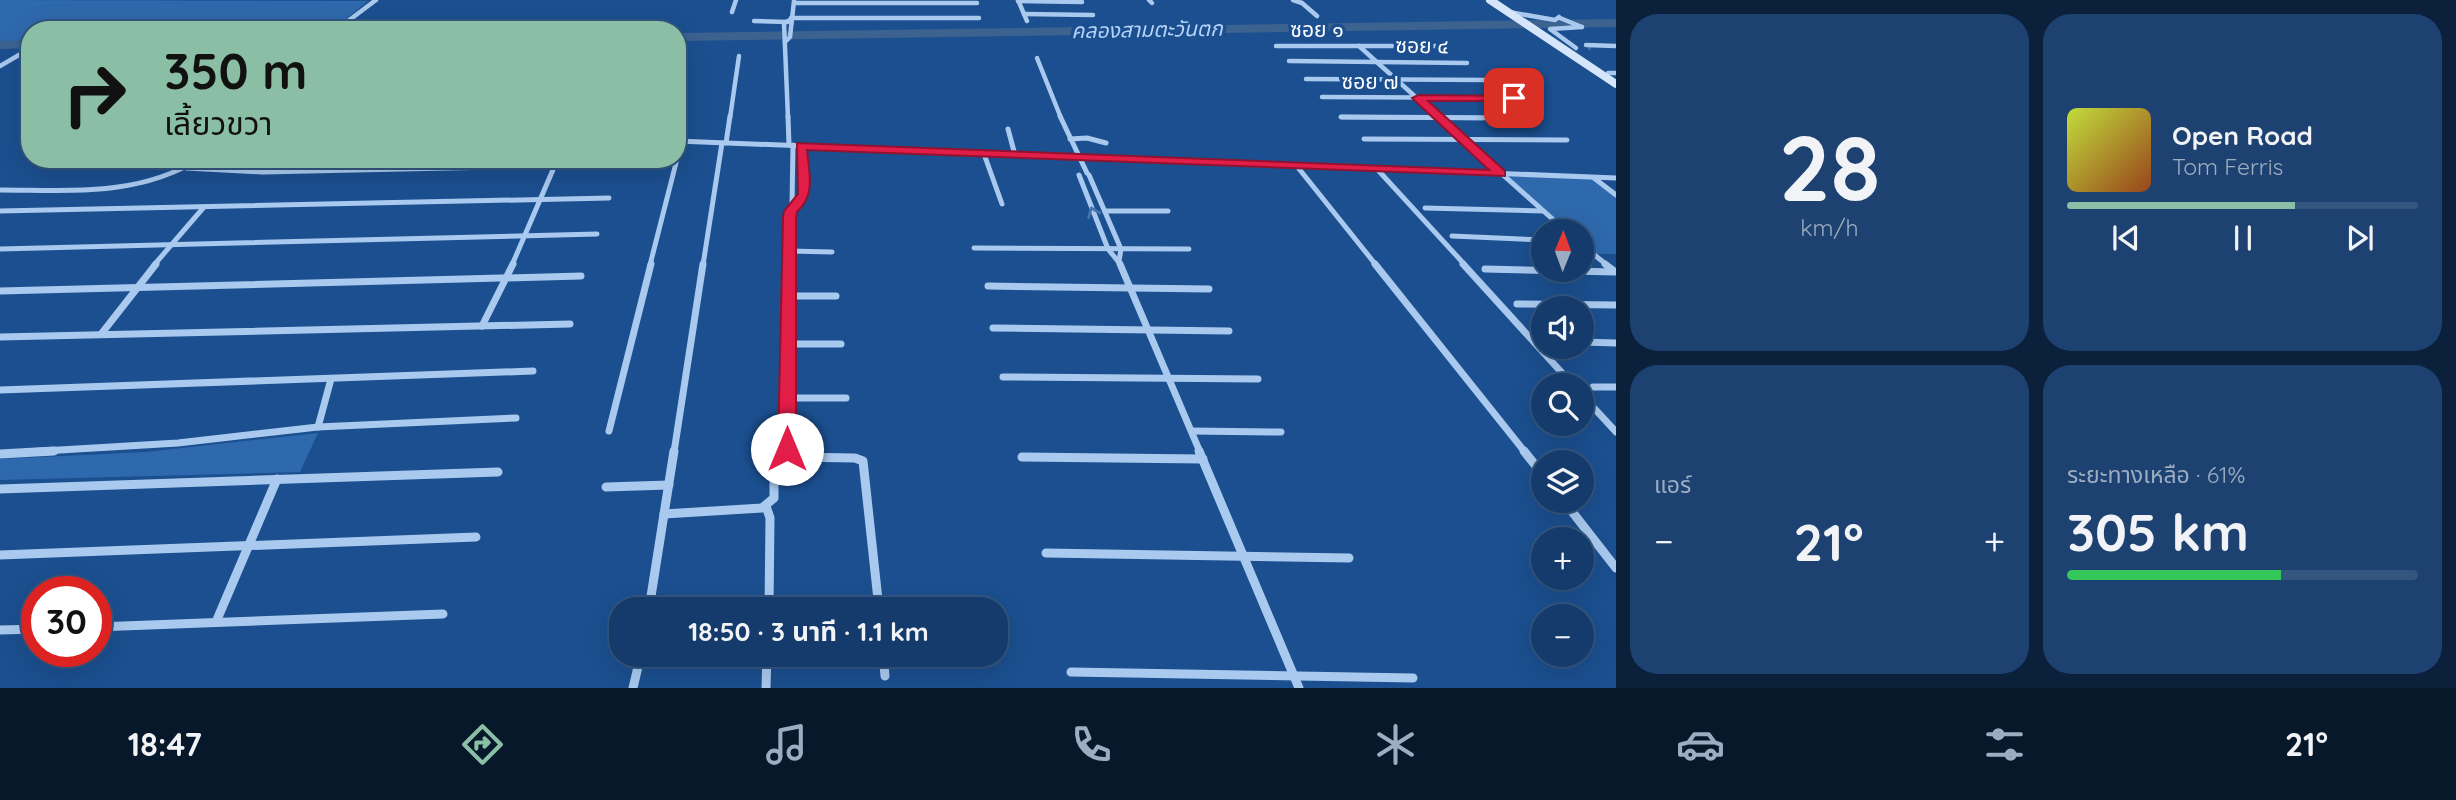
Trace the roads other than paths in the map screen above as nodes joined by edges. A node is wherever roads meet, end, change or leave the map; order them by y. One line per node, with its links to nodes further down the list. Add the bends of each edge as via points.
1 (376, 0): 15 (street)
2 (736, 0): 9 (street)
3 (1293, 0): 13 (street)
4 (1490, 0): 11 (main road)
5 (794, 1): 7 (street); 14 (street)
6 (1018, 1): 8 (street); 10 (street)
7 (976, 2): 14 (street, via 980,20)
8 (1082, 2)
9 (732, 12)
10 (1024, 14): 12 (street); 17 (street)
11 (1512, 14): 19 (main road); 24 (street, via 1572,21 1582,27 1550,29)
12 (1093, 15)
13 (1317, 16)
14 (790, 20): 16 (street); 18 (street); 18 (street, via 790,33)
15 (349, 21)
16 (754, 21)
17 (1027, 21)
18 (784, 36): 51 (street)
19 (1546, 36): 24 (main road); 36 (main road)
20 (1276, 46): 21 (street, ซอย ๑)
21 (1359, 46): 22 (street, ซอย ๑); 29 (street)
22 (1446, 46)
23 (1615, 46): 24 (street)
24 (1570, 47): 32 (main road)
25 (21, 56): 31 (street)
26 (739, 56): 49 (street)
27 (1037, 58): 44 (street)
28 (1289, 61): 29 (street, ซอย ๔)
29 (1377, 62): 30 (street, ซอย ๔); 34 (street)
30 (1467, 63)
31 (2, 67)
32 (1613, 74)
33 (1306, 79): 34 (street)
34 (1398, 79): 35 (street); 38 (street)
35 (1490, 80)
36 (1616, 84)
37 (1322, 97): 38 (street, ซอย ๗)
38 (1418, 98): 39 (street, ซอย ๗); 41 (street)
39 (1514, 98)
40 (1341, 117): 41 (street)
41 (1438, 117): 42 (street); 46 (street)
42 (1541, 118)
43 (1008, 129): 55 (street)
44 (1070, 139): 50 (street); 53 (street)
45 (1364, 139): 46 (street)
46 (1463, 139): 47 (street); 64 (street)
47 (1567, 140)
48 (686, 142): 49 (street)
49 (724, 143): 51 (street); 143 (street)
50 (1106, 143)
51 (791, 145): 52 (street); 75 (street)
52 (801, 146): 54 (street); 75 (street, via 804,194)
53 (1074, 148): 56 (street); 57 (street)
54 (984, 154): 55 (street); 71 (street)
55 (1015, 155): 56 (street)
56 (1072, 157): 57 (street); 87 (street, one-way to 56)
57 (1081, 157): 58 (street); 76 (street)
58 (1296, 165): 63 (street); 139 (street)
59 (186, 168): 60 (street, via 263,172); 67 (street, via 123,187)
60 (449, 168)
61 (554, 168): 70 (street)
62 (675, 168): 132 (street)
63 (1377, 169): 64 (street); 119 (street)
64 (1501, 174): 65 (street); 78 (street)
65 (1594, 178): 66 (street); 68 (street)
66 (1616, 178)
67 (0, 190)
68 (1616, 195)
69 (609, 198): 70 (street)
70 (540, 199): 72 (street); 81 (street)
71 (1002, 204)
72 (204, 207): 74 (street); 84 (street)
73 (1425, 208): 78 (street)
74 (0, 211)
75 (790, 211): 90 (street)
76 (1105, 211): 77 (street); 88 (street)
77 (1168, 211)
78 (1544, 211): 79 (street)
79 (1553, 219)
80 (597, 234): 81 (street)
81 (523, 235): 84 (street); 97 (street)
82 (1452, 236): 83 (street)
83 (1531, 239)
84 (176, 244): 86 (street); 99 (street)
85 (974, 248): 87 (street)
86 (0, 249)
87 (1108, 249): 88 (street); 93 (street)
88 (1121, 249): 89 (street); 93 (street)
89 (1189, 249)
90 (789, 251): 91 (street); 103 (street)
91 (832, 252)
92 (1594, 255): 95 (street)
93 (1119, 261): 100 (street)
94 (1485, 269): 95 (street)
95 (1615, 272)
96 (581, 276): 97 (street)
97 (506, 278): 99 (street); 108 (street)
98 (988, 286): 100 (street)
99 (136, 287): 102 (street); 112 (street)
100 (1131, 288): 101 (street); 110 (street)
101 (1209, 289)
102 (0, 291)
103 (789, 296): 104 (street); 116 (street)
104 (836, 296)
105 (1517, 304): 106 (street)
106 (1616, 305)
107 (570, 324): 108 (street)
108 (482, 326): 112 (street)
109 (993, 328): 110 (street)
110 (1148, 330): 111 (street); 122 (street)
111 (1229, 331)
112 (102, 333): 113 (street)
113 (0, 337)
114 (1594, 342): 115 (street)
115 (1616, 343)
116 (789, 344): 117 (street); 127 (street)
117 (841, 344)
118 (533, 371): 121 (street)
119 (1562, 373)
120 (1003, 377): 122 (street)
121 (331, 379): 126 (street); 131 (street)
122 (1170, 379): 123 (street); 133 (street)
123 (1258, 379)
124 (1594, 387): 125 (street)
125 (1616, 387)
126 (1, 391)
127 (787, 398): 128 (street); 158 (street, via 786,442 793,457 863,461)
128 (846, 398)
129 (1594, 408): 135 (street)
130 (516, 418): 131 (street)
131 (318, 427): 136 (street, via 178,443)
132 (609, 431)
133 (1192, 431): 134 (street); 138 (street)
134 (1281, 432)
135 (1616, 432)
136 (0, 454)
137 (1022, 457): 138 (street)
138 (1203, 459): 153 (street)
139 (1531, 460)
140 (775, 470): 146 (street, via 775,496)
141 (498, 472): 142 (street)
142 (277, 479): 145 (street); 150 (street)
143 (669, 485): 144 (street); 148 (street)
144 (606, 487)
145 (0, 489)
146 (766, 506): 148 (street); 157 (street, via 771,518)
147 (1573, 513): 155 (street)
148 (664, 514): 156 (street)
149 (476, 537): 150 (street)
150 (249, 544): 152 (street); 160 (street)
151 (1046, 553): 153 (street)
152 (0, 555)
153 (1243, 556): 154 (street); 168 (street)
154 (1349, 558)
155 (1616, 568)
156 (651, 597)
157 (769, 597)
158 (878, 597)
159 (443, 614): 160 (street)
160 (216, 622): 161 (street)
161 (112, 626)
162 (21, 630): 163 (street)
163 (0, 631)
164 (638, 667): 171 (street)
165 (767, 667): 172 (street)
166 (884, 667): 169 (street)
167 (1071, 671): 168 (street)
168 (1294, 675): 170 (street); 173 (street)
169 (885, 676)
170 (1413, 678)
171 (633, 688)
172 (766, 688)
173 (1299, 688)

